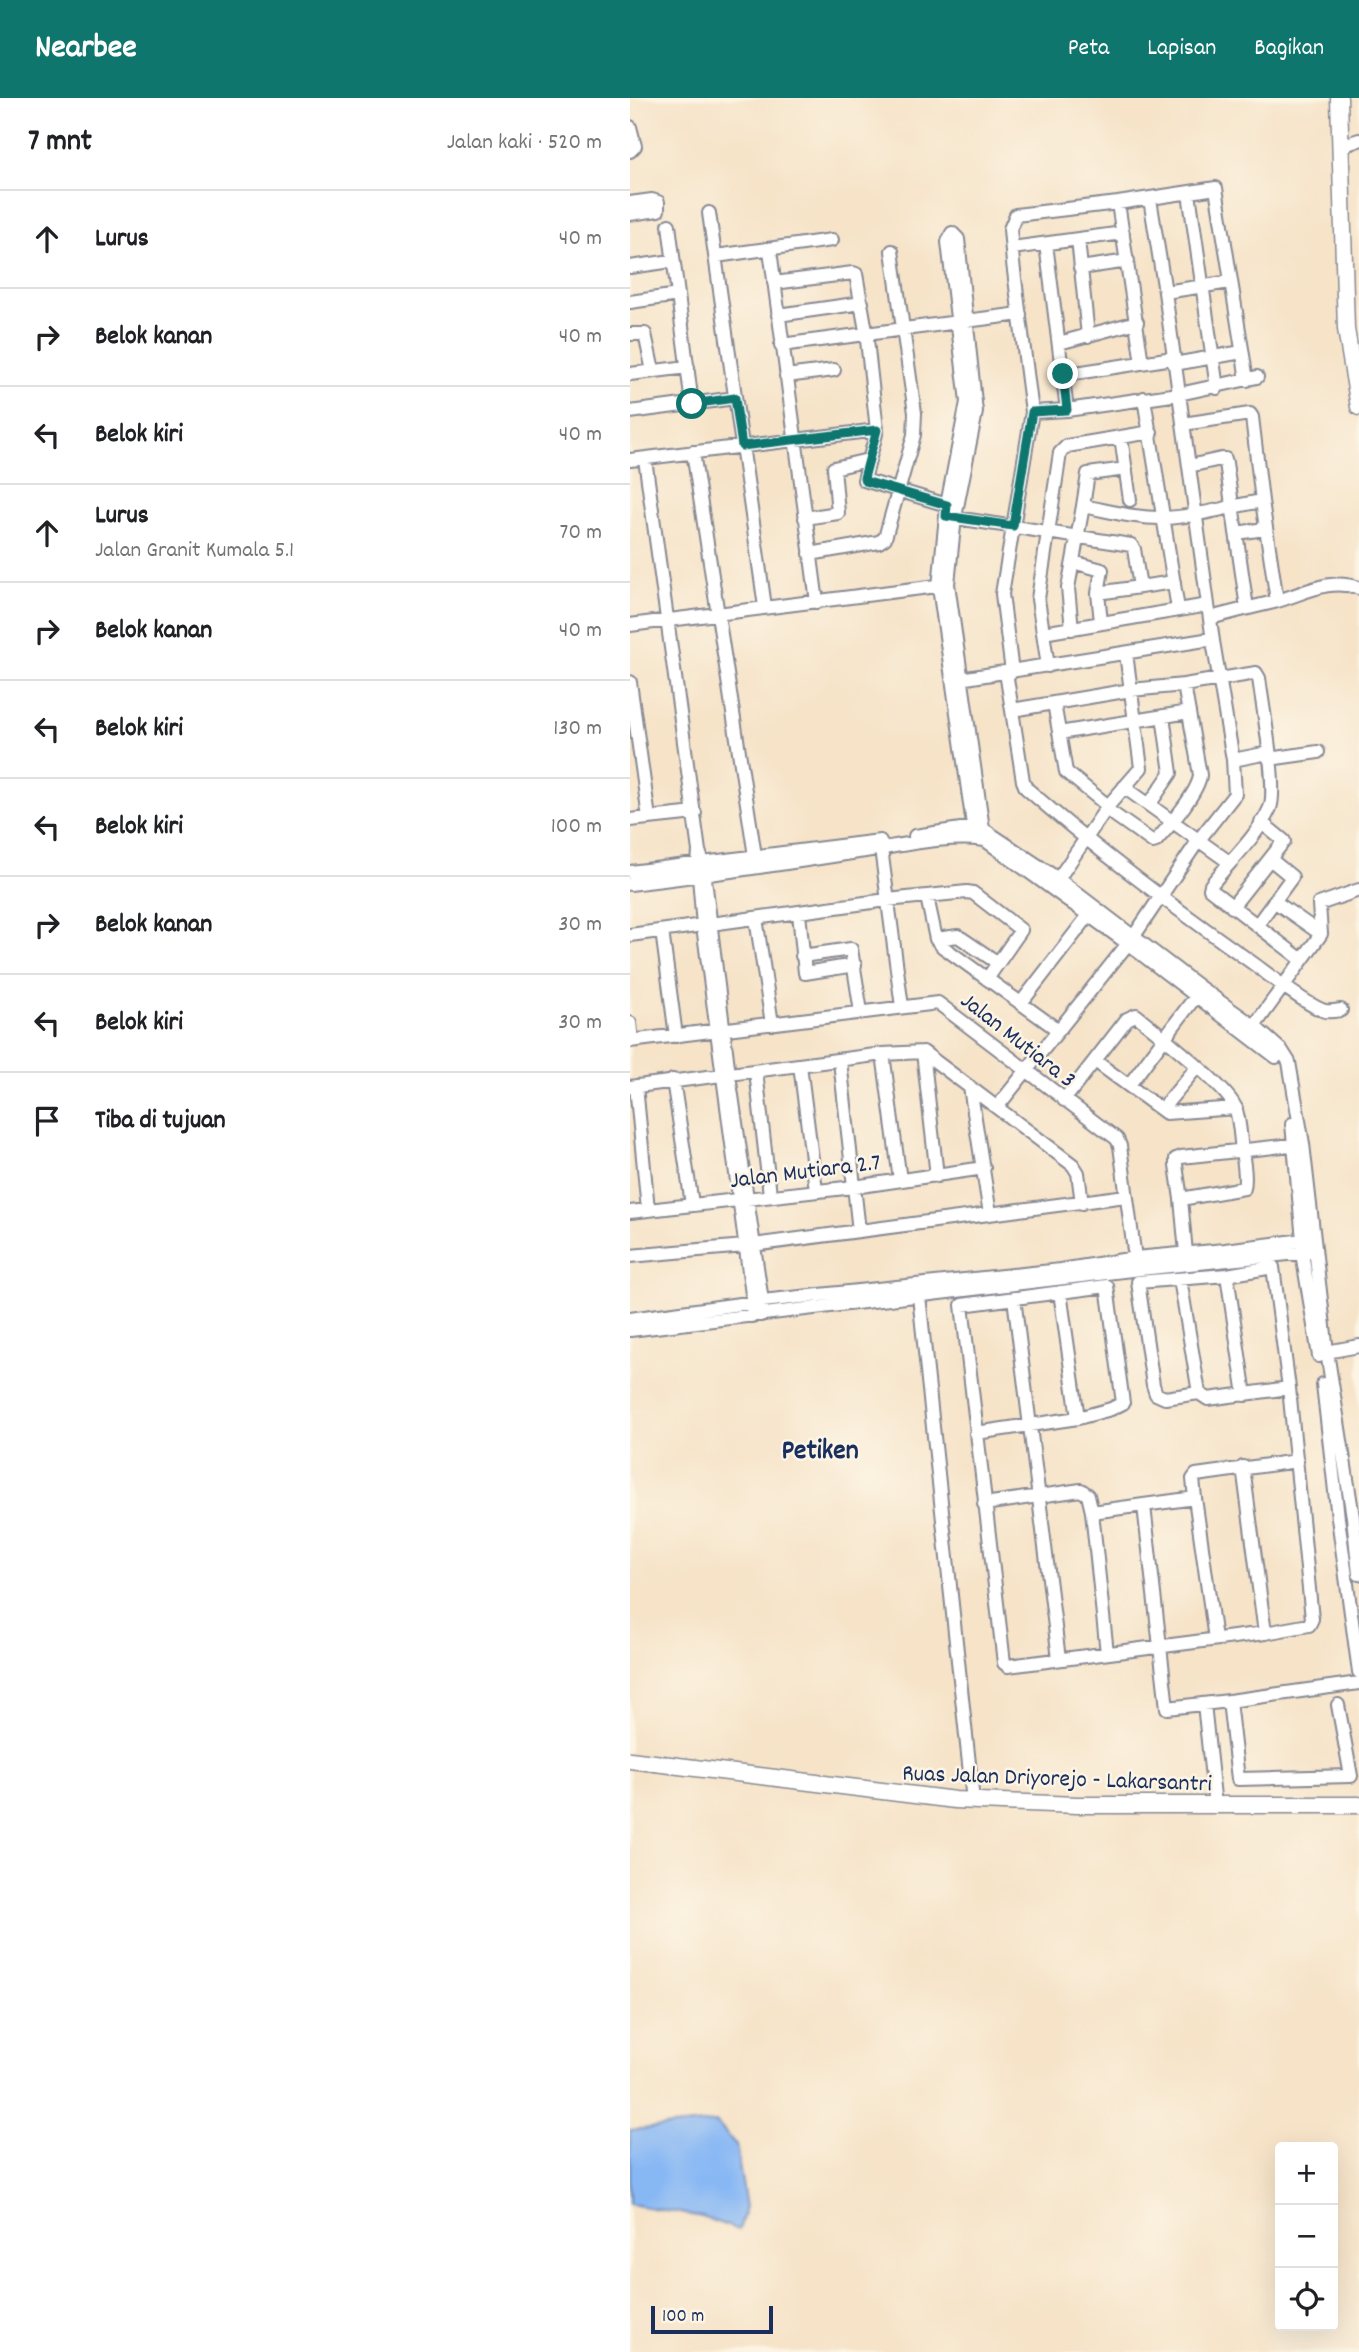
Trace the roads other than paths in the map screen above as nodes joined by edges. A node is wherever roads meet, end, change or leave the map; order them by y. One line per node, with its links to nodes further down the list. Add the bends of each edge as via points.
1 (1339, 98): 4 (main road)
2 (630, 127): 5 (street, via 635,146)
3 (1359, 140): 4 (street)
4 (1341, 146): 43 (main road, via 1346,329)
5 (630, 151)
6 (1189, 193): 7 (street); 25 (street, via 1217,190); 27 (street)
7 (1150, 199): 9 (street); 28 (street)
8 (630, 203): 11 (street, via 652,200 659,205 658,209)
9 (1118, 203): 13 (street); 17 (street, via 1016,215 1010,229)
10 (709, 213): 20 (street)
11 (630, 214)
12 (669, 225): 21 (street)
13 (1123, 233): 14 (street); 22 (street)
14 (1077, 239): 16 (street); 24 (street)
15 (832, 240): 18 (street)
16 (1046, 244): 17 (street); 40 (street)
17 (1013, 248): 33 (street)
18 (770, 250): 20 (street); 26 (street)
19 (891, 251): 36 (street)
20 (716, 256): 55 (street)
21 (673, 261): 23 (street); 29 (street)
22 (1128, 261): 24 (street); 35 (street)
23 (630, 267)
24 (1080, 268): 39 (street)
25 (1230, 282): 27 (street); 42 (street)
26 (774, 283): 31 (street, via 853,272); 32 (street)
27 (1204, 287): 28 (street); 44 (street)
28 (1165, 292): 45 (street)
29 (678, 295): 30 (street); 47 (street)
30 (630, 302)
31 (862, 303): 32 (street); 37 (street)
32 (778, 314): 41 (street)
33 (1020, 314): 34 (street); 61 (street)
34 (963, 321): 34 (street, via 948,242 952,233 958,239); 36 (street); 79 (street, via 976,412)
35 (1137, 323): 39 (street); 46 (street)
36 (904, 328): 37 (street); 74 (street, via 915,426)
37 (866, 333): 41 (street); 63 (street)
38 (630, 334): 49 (street, via 645,334)
39 (1088, 336): 40 (street)
40 (1059, 343): 51 (street)
41 (781, 345): 52 (street)
42 (1242, 352): 44 (street); 53 (street, via 1252,379)
43 (1354, 352): 58 (main road)
44 (1214, 356): 45 (street); 53 (street)
45 (1174, 361): 46 (street); 54 (street)
46 (1142, 363): 51 (street)
47 (688, 367): 49 (street); 57 (street)
48 (834, 370): 52 (street)
49 (653, 371): 50 (street)
50 (630, 374)
51 (1063, 374): 59 (street)
52 (786, 376): 66 (street)
53 (1217, 388): 54 (street)
54 (1179, 394): 56 (street); 62 (street)
55 (735, 398): 57 (street); 67 (street)
56 (1144, 398): 59 (street); 64 (street)
57 (692, 404): 60 (street)
58 (1359, 407)
59 (1067, 410): 61 (street)
60 (630, 412)
61 (1032, 412): 83 (street)
62 (1184, 424): 72 (street); 76 (street, via 1250,414)
63 (877, 430): 66 (street); 71 (street)
64 (1150, 432): 65 (street); 82 (street)
65 (1121, 437): 73 (street); 85 (street, via 1062,450)
66 (795, 440): 67 (street); 81 (street)
67 (742, 446): 68 (street); 98 (street)
68 (693, 452): 69 (street); 101 (street)
69 (645, 458): 70 (street); 103 (street)
70 (630, 460)
71 (868, 460): 74 (street, via 864,480); 81 (street, via 834,468 838,513)
72 (1189, 466): 78 (street, via 1225,460); 80 (street)
73 (1126, 469): 75 (street); 77 (street, via 1088,474)
74 (898, 491): 79 (street); 88 (street, via 883,540)
75 (1130, 500)
76 (1262, 501): 78 (street); 84 (street)
77 (1083, 506): 82 (street, via 1133,517); 87 (street)
78 (1231, 506): 80 (street); 86 (street)
79 (949, 513): 83 (street); 91 (street)
80 (1196, 515): 82 (street); 97 (street)
81 (805, 518): 88 (street)
82 (1164, 518): 90 (street)
83 (1013, 526): 85 (street); 111 (street, via 1002,598)
84 (1265, 529): 86 (street); 95 (street)
85 (1048, 531): 87 (street); 107 (street, via 1038,599)
86 (1236, 533): 99 (street)
87 (1077, 536): 89 (street); 92 (street, via 1132,546)
88 (810, 554): 96 (street)
89 (1073, 562): 94 (street, via 1102,570); 106 (street, via 1068,596)
90 (1174, 582): 92 (street); 100 (street)
91 (944, 585): 96 (street); 113 (street)
92 (1140, 587): 94 (street)
93 (1359, 588): 95 (street, via 1331,584)
94 (1098, 593): 104 (street)
95 (1277, 601): 99 (street)
96 (817, 602): 98 (street)
97 (1208, 605): 100 (street); 102 (street)
98 (765, 607): 101 (street)
99 (1247, 608): 102 (street)
100 (1178, 610): 104 (street)
101 (717, 612): 103 (street); 138 (street)
102 (1210, 618): 108 (street)
103 (666, 620): 105 (street); 129 (street)
104 (1101, 622): 106 (street)
105 (630, 625)
106 (1072, 628): 107 (street)
107 (1043, 633): 110 (street)
108 (1213, 641): 109 (street); 112 (street)
109 (1125, 653): 110 (street); 116 (street)
110 (1048, 666): 111 (street)
111 (1009, 672): 113 (street); 118 (street)
112 (1220, 678): 115 (street); 124 (street, via 1258,675); 125 (street)
113 (957, 679): 134 (street)
114 (630, 682): 130 (street)
115 (1184, 685): 116 (street); 119 (street)
116 (1131, 690): 117 (street); 121 (street)
117 (1054, 703): 118 (street); 122 (street)
118 (1012, 710): 135 (street, via 1024,785)
119 (1189, 712): 120 (street); 132 (street, via 1200,780)
120 (1163, 716): 121 (street); 127 (street, via 1171,773)
121 (1135, 720): 122 (street); 126 (street, via 1141,768)
122 (1059, 733): 128 (street, via 1066,772)
123 (1318, 752): 124 (street)
124 (1269, 756): 125 (street); 133 (street, via 1272,801)
125 (1233, 760): 136 (street, via 1235,794)
126 (1124, 787): 127 (street); 128 (street)
127 (1149, 805): 132 (street)
128 (1107, 807): 132 (street, via 1153,842); 135 (street)
129 (695, 813): 130 (street); 141 (street)
130 (649, 818): 131 (street)
131 (630, 820)
132 (1173, 822): 136 (street)
133 (1261, 822): 139 (street, via 1284,841); 140 (street)
134 (979, 834): 137 (street); 143 (street)
135 (1084, 839): 143 (street); 147 (street)
136 (1198, 841): 140 (street); 147 (street)
137 (880, 845): 138 (street); 141 (street); 148 (street)
138 (755, 856): 141 (street)
139 (1270, 859): 149 (street, via 1292,877); 150 (street)
140 (1230, 862): 150 (street, via 1210,889)
141 (701, 866): 142 (street); 144 (street); 155 (street)
142 (630, 872)
143 (1055, 883): 152 (street); 160 (street)
144 (630, 884)
145 (1359, 890): 157 (street, via 1319,904)
146 (927, 897): 148 (street); 159 (street); 162 (street, via 973,893 1019,927 1020,934)
147 (1160, 897): 160 (street); 164 (street)
148 (887, 900): 151 (street); 167 (street)
149 (1274, 901): 154 (street); 157 (street)
150 (1232, 907): 154 (street)
151 (799, 913): 153 (street); 169 (street, via 805,972 855,965)
152 (1089, 915): 160 (street); 166 (street)
153 (756, 918): 155 (street); 171 (street)
154 (1256, 925): 161 (street)
155 (707, 926): 156 (street); 172 (street)
156 (662, 931): 158 (street); 175 (street)
157 (1321, 934): 161 (street)
158 (630, 935)
159 (936, 939): 162 (street, via 957,936); 163 (street)
160 (1130, 940): 165 (street); 173 (street)
161 (1303, 960): 164 (street)
162 (998, 963): 163 (street)
163 (987, 979): 166 (street)
164 (1283, 985): 168 (street, via 1321,1009); 174 (street)
165 (1198, 992): 174 (street); 176 (street)
166 (1021, 1003): 173 (street)
167 (902, 1007): 169 (street, Jalan Mutiara 3); 185 (street, Jalan Mutiara 3, via 938,1003)
168 (1341, 1010)
169 (861, 1012): 171 (street, Jalan Mutiara 3)
170 (630, 1023): 177 (street)
171 (772, 1024): 172 (street, Jalan Mutiara 3)
172 (720, 1030): 175 (street, Jalan Mutiara 3); 186 (street)
173 (1058, 1030): 185 (street)
174 (1252, 1030): 195 (street, via 1282,1051 1289,1062)
175 (677, 1036): 177 (street, Jalan Mutiara 3)
176 (1164, 1037): 181 (street, via 1136,1015 1131,1016); 183 (street); 188 (street)
177 (631, 1041)
178 (923, 1052): 179 (street); 190 (street); 198 (street)
179 (883, 1054): 180 (street); 199 (street)
180 (840, 1061): 182 (street); 200 (street)
181 (1095, 1061): 188 (street); 191 (street)
182 (800, 1065): 184 (street); 201 (street)
183 (1197, 1067): 193 (street); 194 (street)
184 (756, 1071): 186 (street); 202 (street)
185 (1026, 1072): 191 (street, Jalan Mutiara 3); 192 (street)
186 (726, 1075): 187 (street); 204 (street)
187 (673, 1080): 189 (street); 207 (street)
188 (1129, 1085): 194 (street)
189 (633, 1086): 208 (street)
190 (971, 1087): 192 (street); 197 (street)
191 (1065, 1100): 203 (street, Jalan Mutiara 3, via 1119,1142)
192 (998, 1106): 206 (street, via 1073,1165)
193 (1236, 1108): 194 (street, via 1170,1115); 196 (street)
194 (1162, 1109)
195 (1298, 1144): 196 (street); 213 (street)
196 (1242, 1151): 205 (street, via 1244,1188); 205 (street, via 1177,1159)
197 (984, 1168): 198 (street, Jalan Mutiara 2.7); 210 (street)
198 (937, 1176): 199 (street, Jalan Mutiara 2.7)
199 (900, 1180): 200 (street, Jalan Mutiara 2.7)
200 (854, 1186): 201 (street, Jalan Mutiara 2.7); 211 (street)
201 (816, 1190): 202 (street, Jalan Mutiara 2.7)
202 (770, 1195): 204 (street, Jalan Mutiara 2.7)
203 (1126, 1196): 206 (street); 216 (street, Jalan Mutiara 3)
204 (743, 1199): 207 (street, Jalan Mutiara 2.7); 212 (street)
205 (1181, 1199): 214 (street)
206 (1082, 1203): 210 (street)
207 (692, 1204): 208 (street, Jalan Mutiara 2.7)
208 (648, 1209): 209 (street, Jalan Mutiara 2.7)
209 (630, 1212)
210 (990, 1214): 211 (street)
211 (859, 1231): 212 (street)
212 (749, 1246): 215 (street); 222 (street)
213 (1308, 1246): 214 (street); 216 (street); 227 (street)
214 (1186, 1254): 216 (street)
215 (630, 1256)
216 (1136, 1264): 220 (street); 222 (street)
217 (1227, 1275): 218 (street); 229 (street, via 1273,1267); 231 (street)
218 (1180, 1279): 230 (street); 230 (street, via 1139,1282 1153,1385 1156,1394 1165,1398)
219 (1060, 1292): 221 (street); 232 (street); 232 (street, via 1107,1286 1123,1403)
220 (919, 1296): 223 (street); 256 (street)
221 (1014, 1298): 233 (street); 234 (street, via 962,1305)
222 (757, 1301): 223 (street); 224 (street)
223 (756, 1315): 225 (street)
224 (630, 1318)
225 (630, 1331)
226 (1359, 1346): 227 (street)
227 (1323, 1353): 228 (street)
228 (1327, 1385): 242 (street); 243 (street)
229 (1289, 1388): 231 (street); 235 (street)
230 (1199, 1393): 231 (street, via 1208,1399)
231 (1245, 1395)
232 (1078, 1418): 233 (street)
233 (1030, 1426): 234 (street); 237 (street)
234 (976, 1433): 239 (street)
235 (1297, 1461): 236 (street); 245 (street, via 1312,1619 1309,1625)
236 (1243, 1468): 238 (street, via 1196,1475); 245 (street)
237 (1039, 1497): 239 (street); 241 (street, via 1080,1489); 249 (street)
238 (1195, 1498): 240 (street); 246 (street)
239 (984, 1504): 249 (street, via 1004,1663)
240 (1144, 1506): 241 (street); 247 (street)
241 (1092, 1512): 248 (street)
242 (1356, 1517): 243 (street); 244 (street)
243 (1338, 1518): 250 (street)
244 (1359, 1574)
245 (1265, 1633): 246 (street)
246 (1215, 1639): 247 (street)
247 (1159, 1646): 248 (street); 253 (street, via 1167,1709)
248 (1107, 1653): 249 (street)
249 (1059, 1659)
250 (1359, 1672)
251 (1359, 1683): 252 (street)
252 (1229, 1701): 253 (street); 254 (street, via 1238,1779 1351,1776)
253 (1203, 1704): 258 (street)
254 (1338, 1705)
255 (630, 1760): 256 (main road, Ruas Jalan Driyorejo - Lakarsantri)
256 (973, 1801): 258 (main road, Ruas Jalan Driyorejo - Lakarsantri)
257 (1359, 1805): 258 (main road, Ruas Jalan Driyorejo - Lakarsantri)
258 (1215, 1806)

